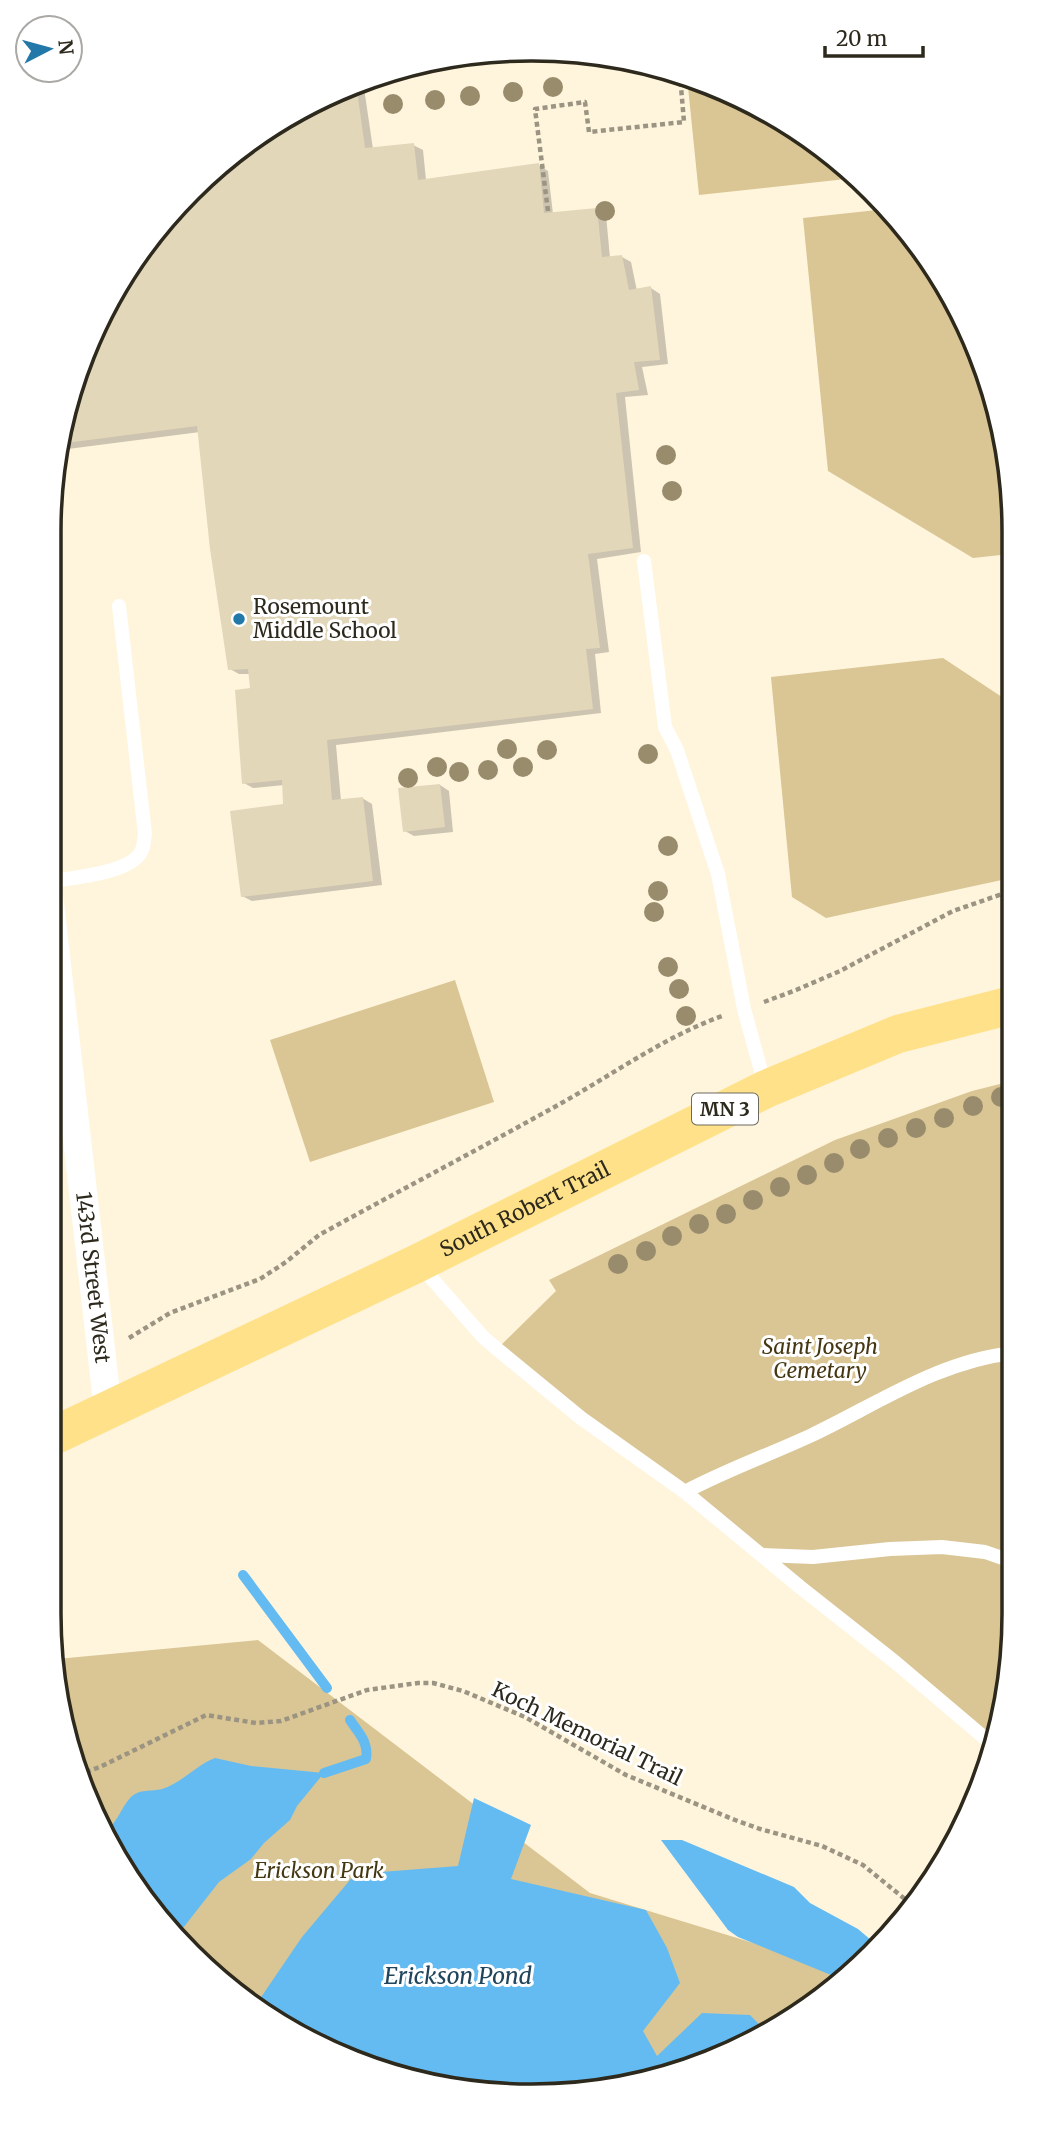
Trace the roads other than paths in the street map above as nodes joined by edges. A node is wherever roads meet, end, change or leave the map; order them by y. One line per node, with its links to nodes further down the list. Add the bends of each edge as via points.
1 (644, 561): 6 (lane, via 664,727 682,762 718,874 744,1009)
2 (119, 606): 3 (lane, via 145,834 142,851 120,869)
3 (61, 880)
4 (61, 999): 9 (street, 143rd Street West)
5 (1002, 1008): 6 (main road, South Robert Trail / MN 3, via 898,1034)
6 (766, 1088): 7 (main road, South Robert Trail / MN 3)
7 (418, 1263): 9 (main road, South Robert Trail / MN 3); 11 (lane, via 483,1336 581,1418)
8 (1002, 1354): 11 (lane, via 934,1373)
9 (108, 1410): 10 (main road, South Robert Trail / MN 3)
10 (61, 1432)
11 (685, 1492): 12 (lane)
12 (761, 1556): 13 (lane, via 813,1557 942,1547); 14 (lane)
13 (1002, 1558)
14 (985, 1738)

